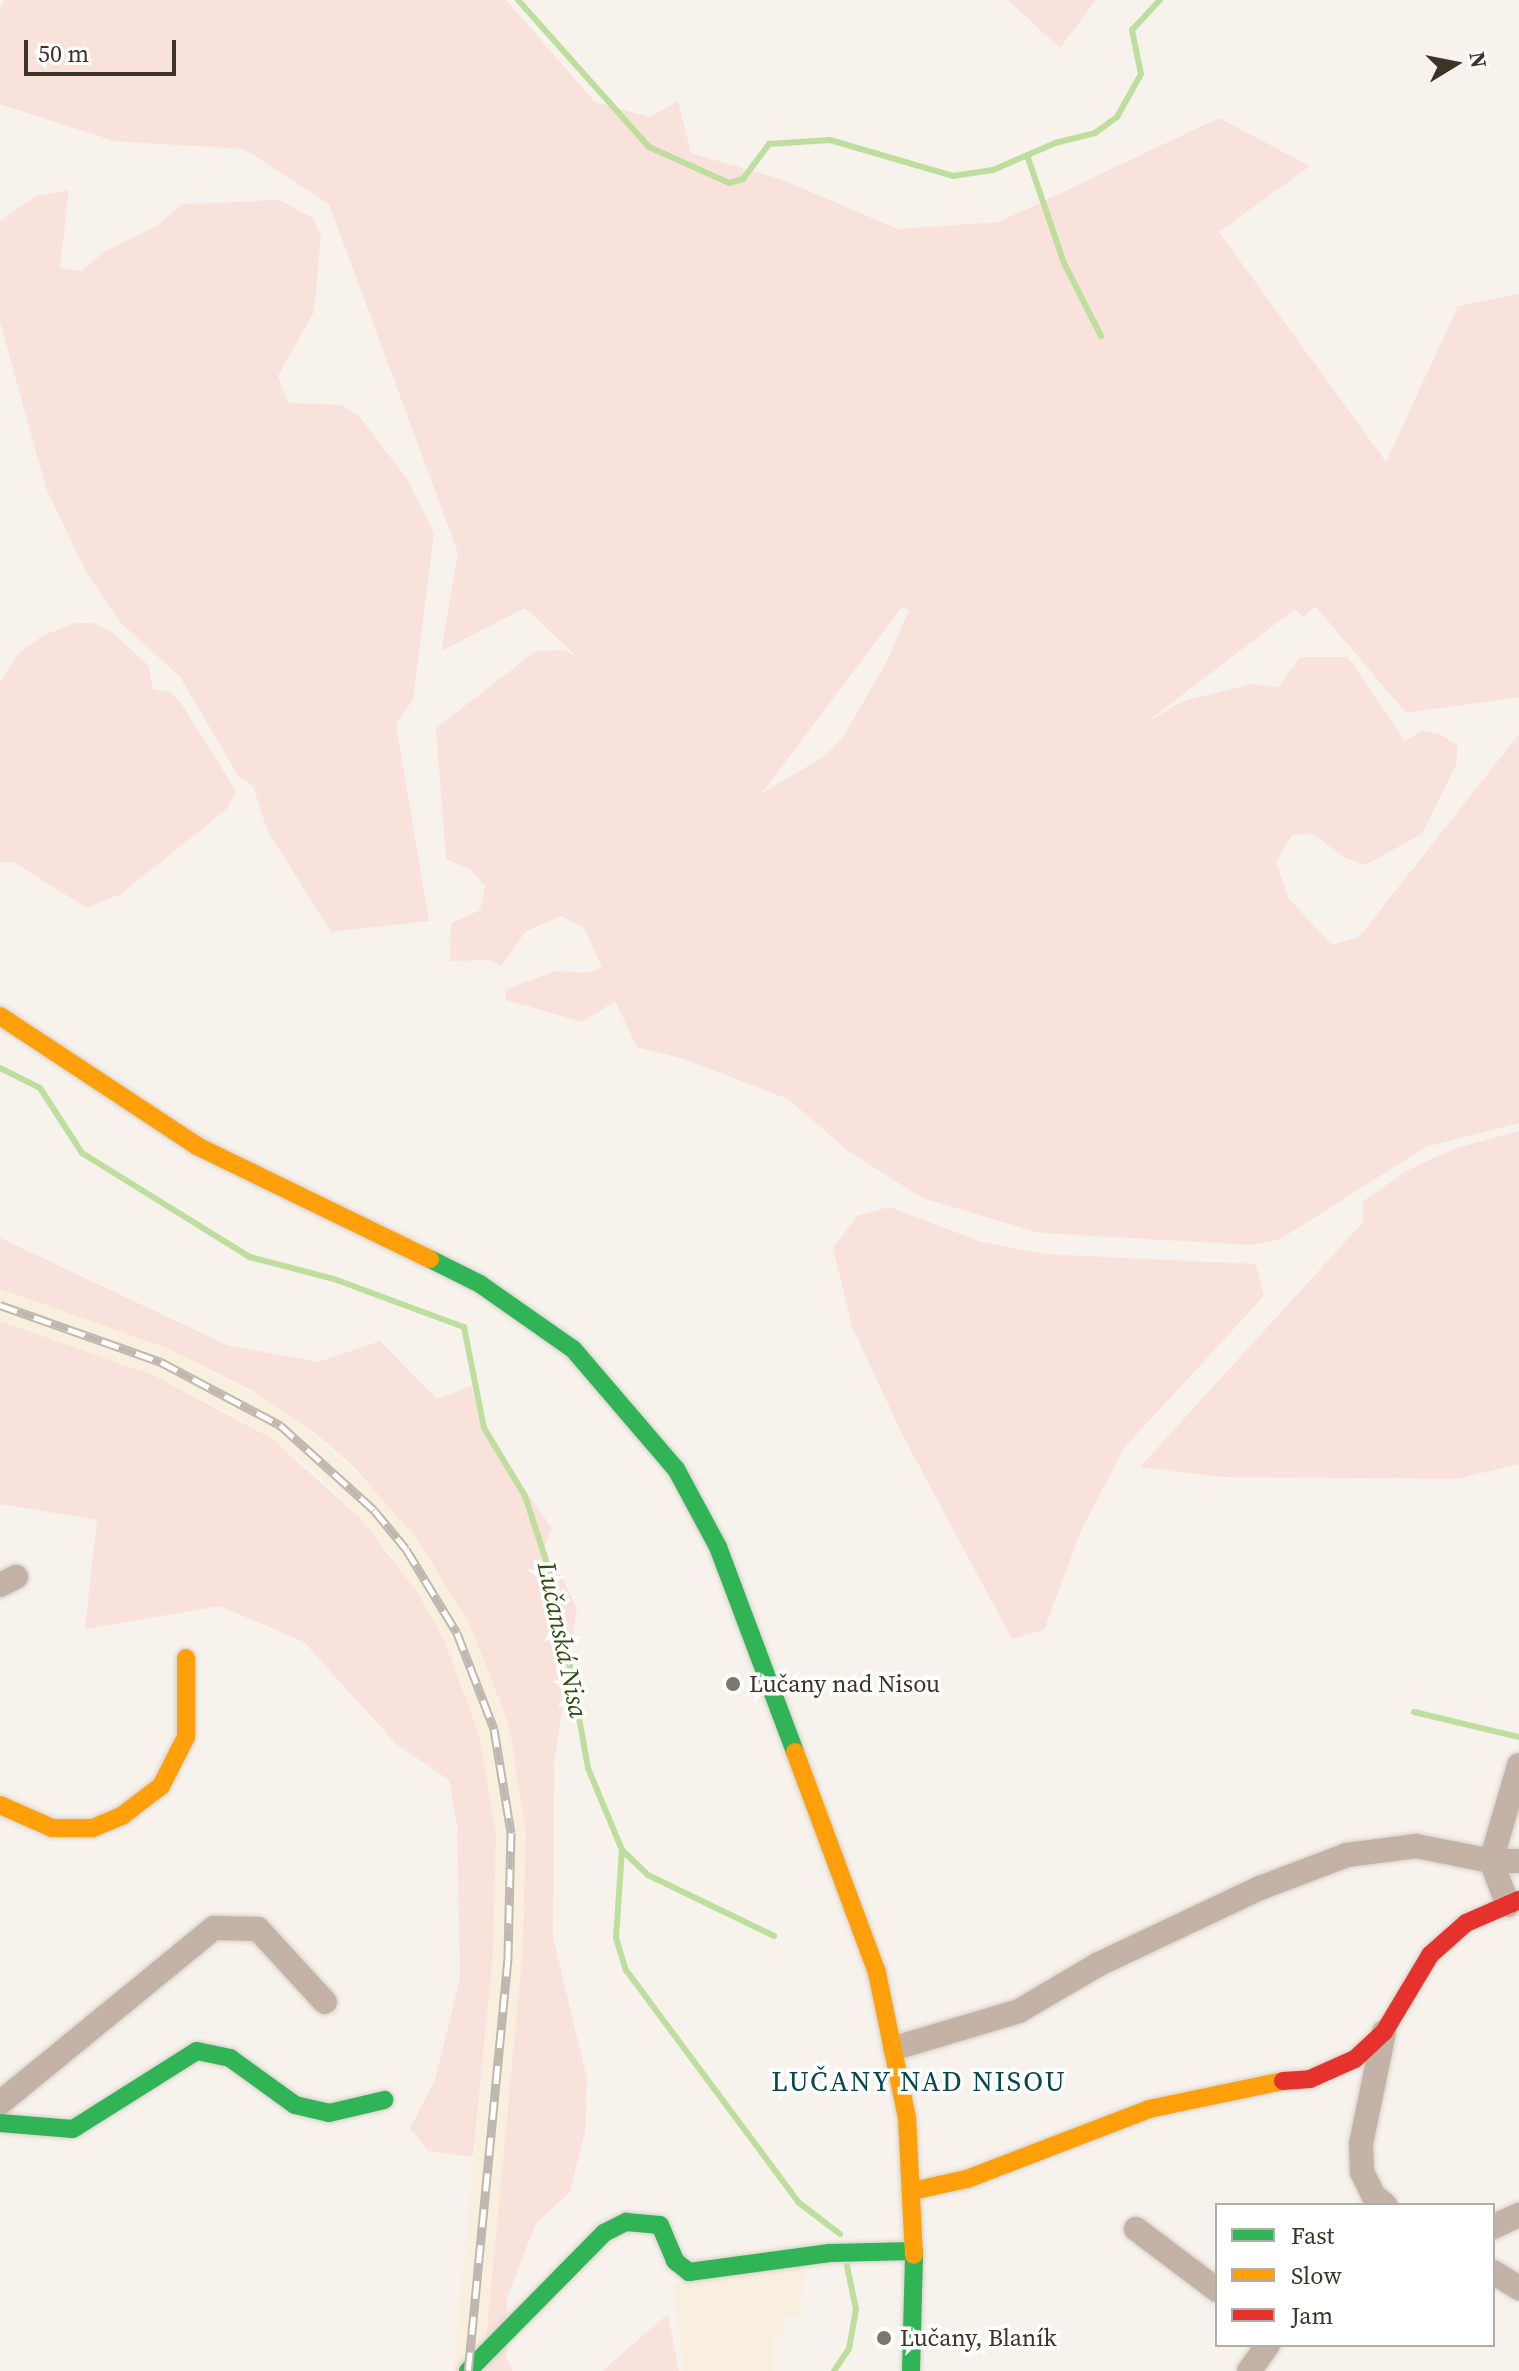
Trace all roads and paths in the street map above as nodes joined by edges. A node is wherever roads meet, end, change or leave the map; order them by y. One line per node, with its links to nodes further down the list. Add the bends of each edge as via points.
1 (0, 1016): 10 (street, via 197,1146 480,1284 573,1349 676,1469 718,1547 855,1911)
2 (186, 1658): 4 (street, via 186,1737 161,1786 123,1815 93,1828 52,1828)
3 (1519, 1765): 5 (street)
4 (0, 1805)
5 (1491, 1861): 6 (street); 7 (street); 10 (street, via 1416,1846 1347,1855 1260,1888 1097,1965 1019,2011)
6 (1519, 1861)
7 (1514, 1902): 9 (street, via 1466,1923 1430,1955)
8 (325, 2002): 12 (street, via 258,1929 214,1928)
9 (1384, 2032): 14 (street, via 1355,2059 1310,2079 1257,2083 1149,2109 967,2179); 15 (street, via 1361,2144 1362,2172)
10 (895, 2048): 14 (street)
11 (384, 2100): 13 (street, via 329,2113 295,2105 230,2058 197,2051 73,2129)
12 (0, 2103)
13 (0, 2123)
14 (912, 2191): 19 (street)
15 (1383, 2203)
16 (1519, 2215): 17 (street)
17 (1495, 2226)
18 (1136, 2229): 21 (street)
19 (914, 2251): 24 (street, via 830,2253 689,2272 675,2261 660,2225 626,2222 604,2233); 25 (street)
20 (1495, 2273): 22 (street)
21 (1215, 2288)
22 (1519, 2288)
23 (1267, 2347): 26 (street)
24 (468, 2371)
25 (911, 2371)
26 (1249, 2371)

